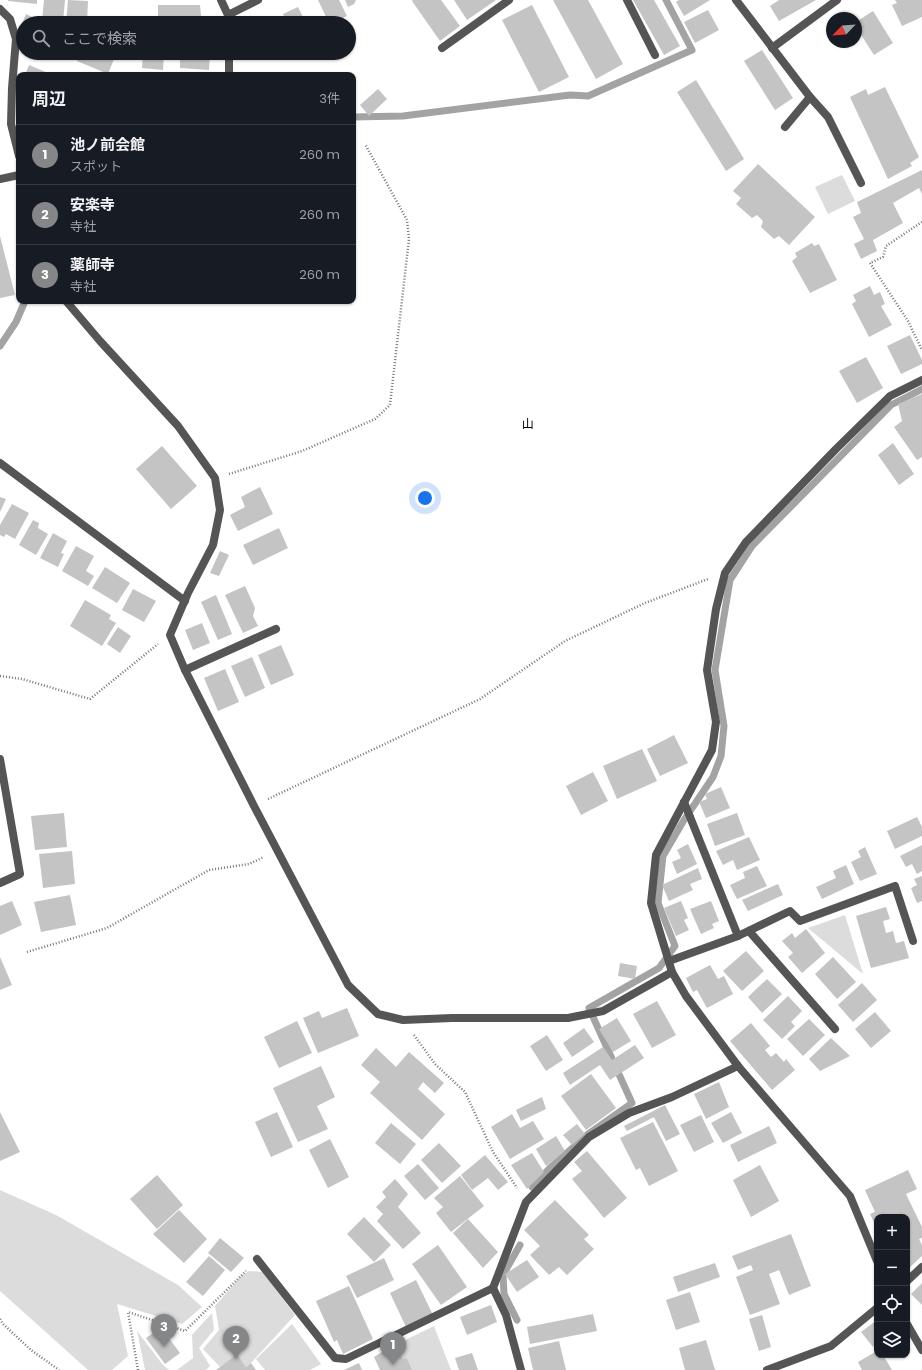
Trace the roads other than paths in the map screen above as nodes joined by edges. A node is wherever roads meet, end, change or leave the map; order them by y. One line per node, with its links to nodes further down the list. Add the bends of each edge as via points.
1 (221, 0): 8 (street)
2 (258, 0): 9 (street)
3 (510, 0): 12 (street)
4 (627, 0): 14 (street)
5 (736, 0): 13 (street)
6 (837, 0): 13 (street)
7 (0, 9): 11 (street, via 10,19)
8 (227, 16)
9 (233, 16)
10 (16, 39): 19 (street, via 11,124)
11 (16, 39)
12 (442, 48)
13 (772, 48): 17 (street)
14 (655, 55)
15 (229, 60): 16 (street)
16 (229, 72)
17 (810, 97): 18 (street); 22 (street, via 828,117)
18 (785, 127)
19 (16, 144)
20 (16, 176): 21 (street)
21 (0, 179)
22 (861, 183)
23 (69, 304): 26 (street, via 178,426 215,478 220,510 213,545)
24 (922, 380): 30 (street, via 890,396 746,542 725,573 716,609 708,670 716,722 712,750)
25 (0, 463): 26 (street)
26 (185, 601): 28 (street, via 170,635)
27 (276, 629): 28 (street)
28 (185, 670): 36 (street, via 348,985 378,1014 403,1020 568,1018 603,1011)
29 (0, 759): 31 (street, via 20,874)
30 (684, 802): 33 (street); 35 (street, via 656,855 651,903)
31 (0, 883)
32 (749, 931): 33 (street); 34 (street, via 790,911 800,921 895,886); 37 (street)
33 (738, 936): 35 (street)
34 (913, 941)
35 (669, 961): 36 (street)
36 (672, 972): 38 (street, via 686,996)
37 (835, 1029)
38 (738, 1066): 39 (street, via 850,1196); 43 (street, via 672,1097 629,1113 589,1137 526,1202)
39 (874, 1254)
40 (257, 1259): 43 (street, via 334,1358 346,1359)
41 (922, 1267): 42 (street)
42 (910, 1278)
43 (493, 1288): 47 (street, via 506,1315)
44 (874, 1310): 48 (street, via 831,1346)
45 (910, 1329): 46 (street)
46 (922, 1350)
47 (521, 1370)
48 (767, 1370)

